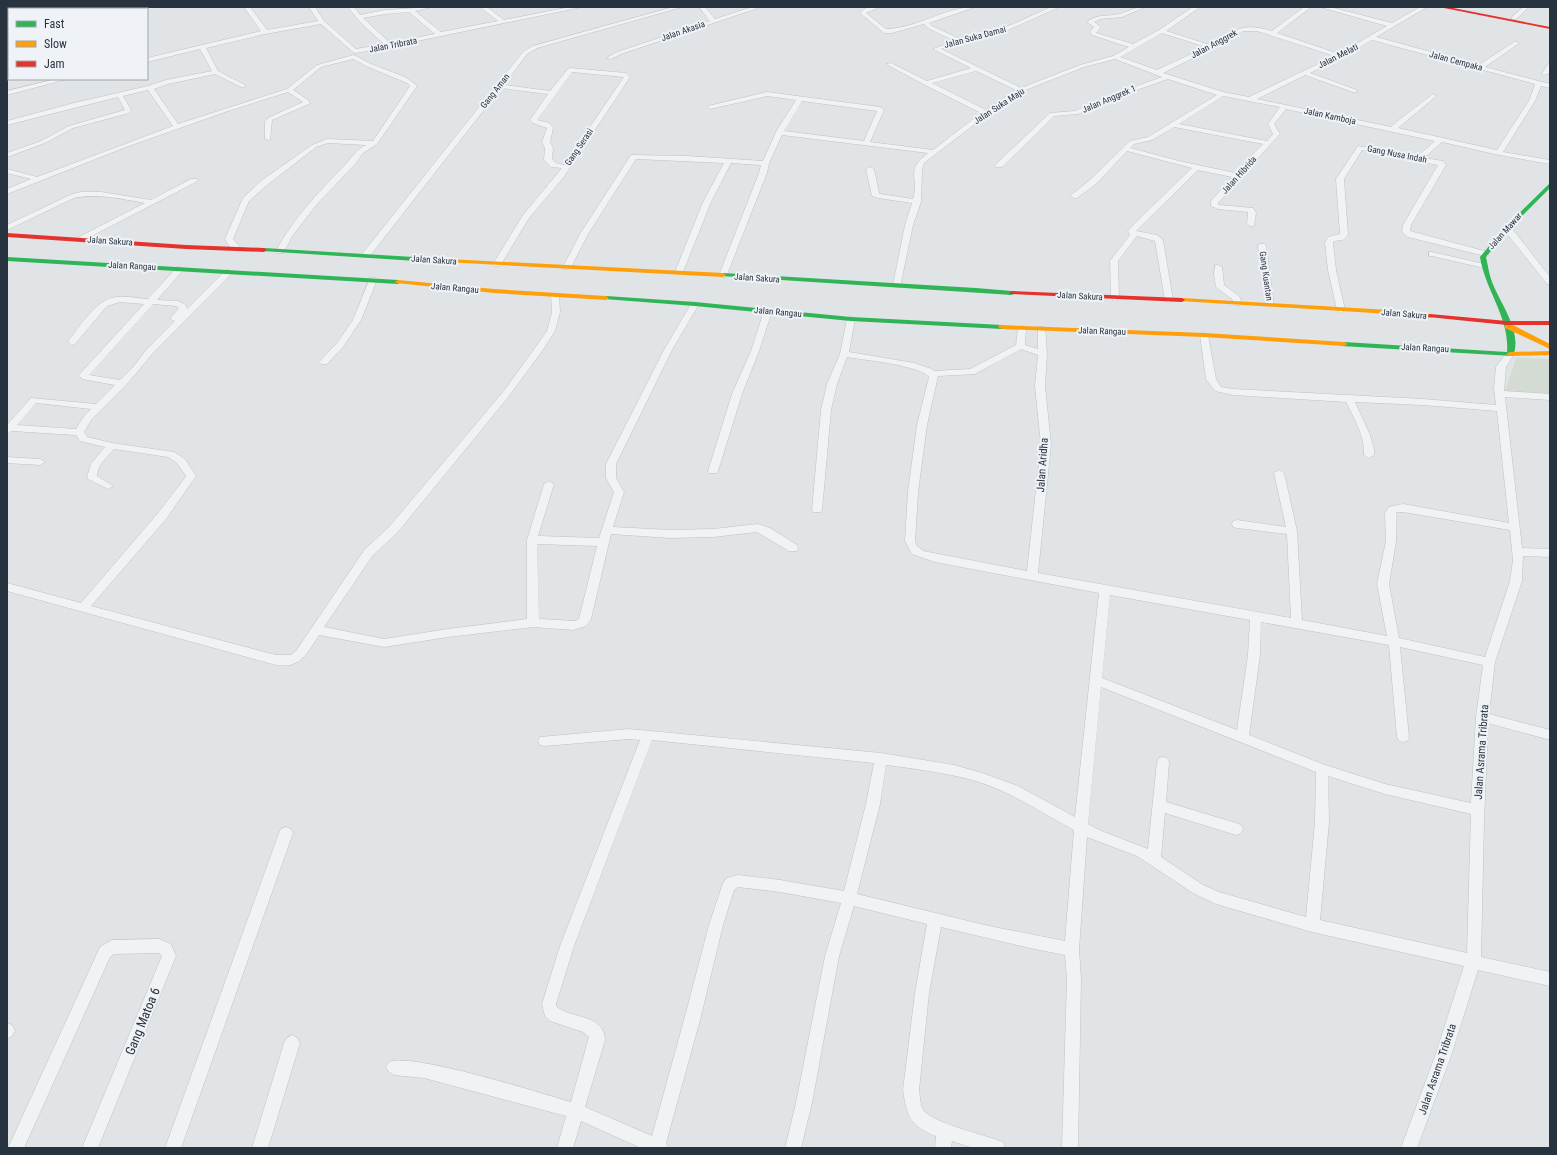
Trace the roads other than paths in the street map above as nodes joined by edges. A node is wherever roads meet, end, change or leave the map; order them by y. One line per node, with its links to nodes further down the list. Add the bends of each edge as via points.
1 (248, 7): 33 (street)
2 (312, 7): 26 (street, Jalan Tribrata)
3 (351, 7): 23 (street)
4 (429, 7): 21 (street)
5 (483, 7): 27 (street)
6 (579, 7): 27 (street, Jalan Tribrata)
7 (679, 7): 61 (street, Gang Aman, via 534,48 525,53)
8 (702, 7): 25 (street)
9 (758, 7): 25 (street, Jalan Akasia)
10 (877, 7): 28 (street, via 864,13 882,31 892,31)
11 (972, 7): 28 (street)
12 (1056, 7): 37 (street, Jalan Suka Damai, via 1006,29)
13 (1142, 7): 40 (street, via 1120,16 1099,17 1090,22 1098,27 1094,34)
14 (1197, 7): 32 (street, Jalan Suka Maju)
15 (1308, 7): 34 (street)
16 (1323, 7): 30 (street)
17 (1424, 7): 30 (street, Jalan Melati)
18 (1441, 7): 22 (main road)
19 (1459, 7): 22 (main road)
20 (1526, 7): 24 (street)
21 (410, 10): 23 (street); 35 (street)
22 (1476, 13): 24 (main road); 31 (main road)
23 (359, 17): 39 (street)
24 (1514, 18): 29 (main road)
25 (713, 21): 46 (street, Jalan Akasia)
26 (322, 22): 33 (street); 43 (street, Jalan Tribrata)
27 (504, 22): 35 (street, Jalan Tribrata)
28 (925, 22): 37 (street)
29 (1550, 24)
30 (1392, 25): 36 (street, Jalan Melati)
31 (1550, 28)
32 (1161, 31): 40 (street, Jalan Suka Maju); 42 (street)
33 (265, 32): 41 (street)
34 (1272, 34): 42 (street, Jalan Anggrek, via 1244,28); 44 (street, Jalan Anggrek)
35 (441, 35): 39 (street, Jalan Tribrata)
36 (1372, 38): 44 (street, Jalan Melati); 50 (street, Jalan Cempaka)
37 (959, 41): 51 (street, Jalan Suka Damai, via 936,49)
38 (1516, 43): 50 (street)
39 (390, 46): 43 (street, Jalan Tribrata)
40 (1133, 46): 45 (street, Jalan Suka Maju)
41 (202, 47): 47 (street); 52 (street)
42 (1210, 47): 53 (street, Jalan Anggrek)
43 (354, 54): 64 (street, via 319,66); 84 (street, via 367,65 414,86)
44 (1340, 56): 54 (street, Jalan Melati)
45 (1115, 57): 53 (street, Jalan Kamboja); 65 (street, Jalan Suka Maju, via 1082,66)
46 (609, 58)
47 (148, 60)
48 (889, 64): 58 (street)
49 (1550, 65): 55 (street)
50 (1480, 68): 59 (street, Jalan Cempaka)
51 (976, 69): 58 (street); 65 (street, Jalan Suka Damai)
52 (216, 72): 60 (street); 63 (street, via 166,82)
53 (1157, 73): 56 (street, Jalan Kamboja)
54 (1305, 73): 66 (street); 73 (street, Jalan Melati)
55 (1545, 74)
56 (1166, 76): 70 (street, Jalan Kamboja); 95 (street, Jalan Anggrek 1, via 1076,113 1052,114)
57 (60, 80): 67 (street)
58 (925, 83): 76 (street)
59 (1539, 83): 62 (street, Jalan Cempaka); 89 (street, via 1532,101)
60 (243, 86)
61 (500, 86): 68 (street); 119 (street, Gang Aman)
62 (1550, 86)
63 (150, 88): 69 (street); 79 (street)
64 (289, 90): 79 (street); 82 (street, via 306,103 270,119)
65 (1021, 90): 76 (street, Jalan Suka Maju)
66 (1355, 91)
67 (7, 92)
68 (552, 93): 96 (street, via 533,120 550,126 546,142 548,160 554,165); 96 (street, Gang Serasi, via 570,70 627,77)
69 (119, 94): 77 (street); 90 (street, via 127,112 71,127 43,142)
70 (1222, 94): 73 (street, Jalan Kamboja); 78 (street)
71 (1432, 96): 80 (street)
72 (800, 98): 74 (street, via 767,94); 81 (street); 85 (street, via 880,109)
73 (1249, 100): 75 (street, Jalan Kamboja)
74 (710, 107)
75 (1284, 107): 80 (street, Jalan Kamboja); 86 (street, Jalan Hibrida, via 1271,124 1277,134)
76 (986, 113): 88 (street, Jalan Suka Maju)
77 (7, 123)
78 (1173, 125): 86 (street); 87 (street, via 1148,140 1132,142)
79 (177, 127): 101 (street)
80 (1392, 130): 83 (street, Jalan Kamboja)
81 (779, 132): 85 (street); 94 (street)
82 (268, 139)
83 (1440, 140): 89 (street, Jalan Kamboja); 91 (street)
84 (375, 143): 115 (street, via 327,141 314,146 264,183 246,200 229,239); 116 (street, via 360,151 314,202 289,234)
85 (866, 143): 88 (street)
86 (1268, 143): 100 (street, Jalan Hibrida)
87 (1126, 149): 97 (street); 105 (street)
88 (935, 152): 107 (street, Jalan Suka Maju, via 919,166)
89 (1499, 153): 93 (street, Jalan Kamboja)
90 (7, 155)
91 (1420, 158): 118 (street, Gang Nusa Indah, via 1442,165 1407,225 1406,232); 139 (street, Gang Nusa Indah, via 1360,147 1340,179 1344,235 1331,239 1329,243)
92 (729, 160): 94 (street); 122 (street, via 638,156 632,158); 127 (street, via 706,202)
93 (1550, 162)
94 (765, 163): 128 (street)
95 (999, 166)
96 (566, 167): 121 (street, Gang Serasi, via 526,217)
97 (1197, 167): 100 (street); 111 (street, via 1136,226 1132,231)
98 (870, 169): 107 (street, via 875,194)
99 (7, 171): 101 (street)
100 (1237, 176): 108 (street, Jalan Hibrida, via 1214,205 1250,210)
101 (38, 179): 104 (street)
102 (194, 181): 106 (street)
103 (1550, 184): 110 (main road, Jalan Mawar)
104 (7, 192)
105 (1074, 196)
106 (153, 202): 109 (street, via 78,194); 113 (street)
107 (917, 202): 131 (street, Jalan Suka Maju, via 909,225)
108 (1251, 224)
109 (7, 228)
110 (1507, 228): 118 (main road, Jalan Mawar); 130 (street)
111 (1135, 234): 133 (street, via 1114,261); 134 (street, via 1159,240)
112 (7, 235): 113 (main road, Jalan Sakura)
113 (79, 238): 115 (main road, Jalan Sakura)
114 (1262, 246): 138 (street, Gang Kuantan)
115 (238, 250): 116 (main road, Jalan Sakura)
116 (280, 251): 119 (main road, Jalan Sakura)
117 (1432, 254): 123 (street)
118 (1485, 254): 123 (main road, Jalan Mawar)
119 (366, 255): 121 (main road, Jalan Sakura)
120 (7, 259): 125 (main road, Jalan Rangau)
121 (497, 264): 122 (main road, Jalan Sakura)
122 (567, 266): 127 (main road, Jalan Sakura)
123 (1484, 266): 143 (main road, Jalan Mawar, via 1489,286)
124 (1218, 267): 136 (street, via 1221,289 1236,298)
125 (180, 269): 126 (main road, Jalan Rangau); 135 (street)
126 (229, 272): 129 (main road, Jalan Rangau); 157 (street, via 150,351)
127 (679, 272): 128 (main road, Jalan Sakura)
128 (723, 275): 131 (main road, Jalan Sakura, via 827,283)
129 (373, 280): 132 (main road, Jalan Rangau); 155 (street, via 357,320 340,345)
130 (1550, 282)
131 (897, 285): 133 (main road, Jalan Sakura)
132 (555, 296): 137 (main road, Jalan Rangau); 190 (street, via 556,312 551,331 539,349 506,394 414,506 369,552)
133 (1115, 298): 134 (main road, Jalan Sakura)
134 (1169, 300): 136 (main road, Jalan Sakura)
135 (150, 302): 146 (street, via 178,304 182,307 180,313); 148 (street, via 120,299 108,302); 157 (street, via 84,375 91,379)
136 (1238, 303): 138 (main road, Jalan Sakura)
137 (695, 304): 140 (main road, Jalan Rangau); 176 (street, via 668,350 611,464 611,480 619,492)
138 (1270, 305): 139 (main road, Jalan Sakura)
139 (1341, 310): 143 (main road, Jalan Sakura)
140 (768, 311): 141 (main road, Jalan Rangau); 169 (street, via 737,394)
141 (851, 319): 144 (main road, Jalan Rangau); 151 (street)
142 (1550, 323): 143 (main road, Jalan Sakura)
143 (1508, 327): 150 (main road); 153 (main road, Jalan Mawar, via 1513,337); 154 (main road, via 1506,347)
144 (1022, 328): 145 (main road, Jalan Rangau); 149 (street)
145 (1042, 329): 147 (main road, Jalan Rangau); 152 (street, Jalan Aridha)
146 (159, 334)
147 (1204, 335): 154 (main road, Jalan Rangau, via 1484,352); 160 (street, via 1211,379 1218,389)
148 (72, 342)
149 (1020, 346): 152 (street); 156 (street, via 972,372)
150 (1550, 351): 153 (main road, Jalan Rangau)
151 (844, 354): 156 (street, via 914,366); 173 (street, via 832,384 826,410)
152 (1043, 354): 183 (street, Jalan Aridha, via 1040,386 1046,445)
153 (1510, 354): 154 (street); 154 (main road, Jalan Rangau)
154 (1499, 358): 158 (street, Jalan Asrama Tribrata)
155 (324, 362)
156 (932, 374): 183 (street, via 934,378 922,425 913,492 911,546 922,555)
157 (123, 383): 161 (street)
158 (1500, 394): 159 (street); 162 (street, Jalan Asrama Tribrata)
159 (1550, 397)
160 (1349, 399): 162 (street); 166 (street, via 1363,429)
161 (99, 407): 163 (street, via 34,400); 164 (street, via 87,418)
162 (1502, 408): 175 (street, Jalan Asrama Tribrata)
163 (8, 430): 164 (street)
164 (80, 432): 165 (street, via 83,439)
165 (112, 446): 172 (street, via 92,472 92,477); 186 (street, via 171,454 182,461 191,476 166,510)
166 (1369, 455)
167 (7, 460): 168 (street)
168 (40, 462)
169 (713, 471)
170 (1279, 473): 177 (street)
171 (549, 484): 178 (street)
172 (108, 486)
173 (817, 510)
174 (1237, 524): 177 (street)
175 (1514, 527): 181 (street, Jalan Asrama Tribrata); 191 (street, via 1404,508 1393,509 1390,512 1391,541 1383,584)
176 (607, 530): 179 (street); 180 (street, via 670,534 758,528)
177 (1292, 530): 189 (street)
178 (532, 540): 179 (street); 188 (street)
179 (603, 542): 188 (street, via 583,623 573,626)
180 (793, 548)
181 (1517, 552): 182 (street); 192 (street, Jalan Asrama Tribrata, via 1516,581)
182 (1550, 553)
183 (1032, 576): 185 (street)
184 (7, 587): 186 (street)
185 (1105, 590): 187 (street); 193 (street)
186 (83, 608): 190 (street, via 287,662 300,654)
187 (1256, 617): 189 (street); 198 (street, via 1254,655)
188 (533, 623): 190 (street, via 384,644)
189 (1298, 625): 191 (street)
190 (317, 630)
191 (1394, 641): 192 (street); 197 (street)
192 (1489, 662): 194 (street, Jalan Asrama Tribrata)
193 (1095, 680): 198 (street); 205 (street)
194 (1482, 717): 196 (street); 204 (street, Jalan Asrama Tribrata)
195 (648, 735): 199 (street, via 629,734); 200 (street); 217 (street, via 567,946 549,1004 550,1012 555,1016 589,1027 597,1034)
196 (1550, 735)
197 (1403, 737)
198 (1242, 738): 202 (street)
199 (544, 741)
200 (881, 758): 205 (street, via 954,770 982,778 1013,790); 209 (street, via 874,804)
201 (1163, 762): 203 (street)
202 (1322, 769): 204 (street, via 1385,789); 211 (street, via 1322,822)
203 (1159, 806): 206 (street); 208 (street)
204 (1477, 810): 213 (street, Jalan Asrama Tribrata)
205 (1081, 826): 208 (street, via 1094,834 1142,852); 212 (street)
206 (1236, 829)
207 (286, 833): 222 (street)
208 (1154, 860): 211 (street, via 1216,898)
209 (849, 897): 210 (street); 219 (street, via 738,880 728,887); 225 (street, via 832,956)
210 (935, 920): 212 (street); 218 (street, via 922,993 911,1090 917,1116 928,1125)
211 (1312, 925): 213 (street)
212 (1072, 950): 228 (street, via 1074,979)
213 (1474, 962): 214 (street); 229 (street, Jalan Asrama Tribrata)
214 (1550, 979)
215 (292, 1042): 223 (street)
216 (394, 1067): 217 (street, via 424,1070)
217 (576, 1111): 219 (street); 224 (street)
218 (945, 1131): 226 (street); 227 (street)
219 (658, 1147)
220 (16, 1148): 221 (street, Gang Matoa 6, via 102,956 112,947 165,948 169,956)
221 (90, 1148)
222 (172, 1148)
223 (260, 1148)
224 (565, 1148)
225 (793, 1148)
226 (943, 1148)
227 (996, 1148)
228 (1070, 1148)
229 (1409, 1148)

